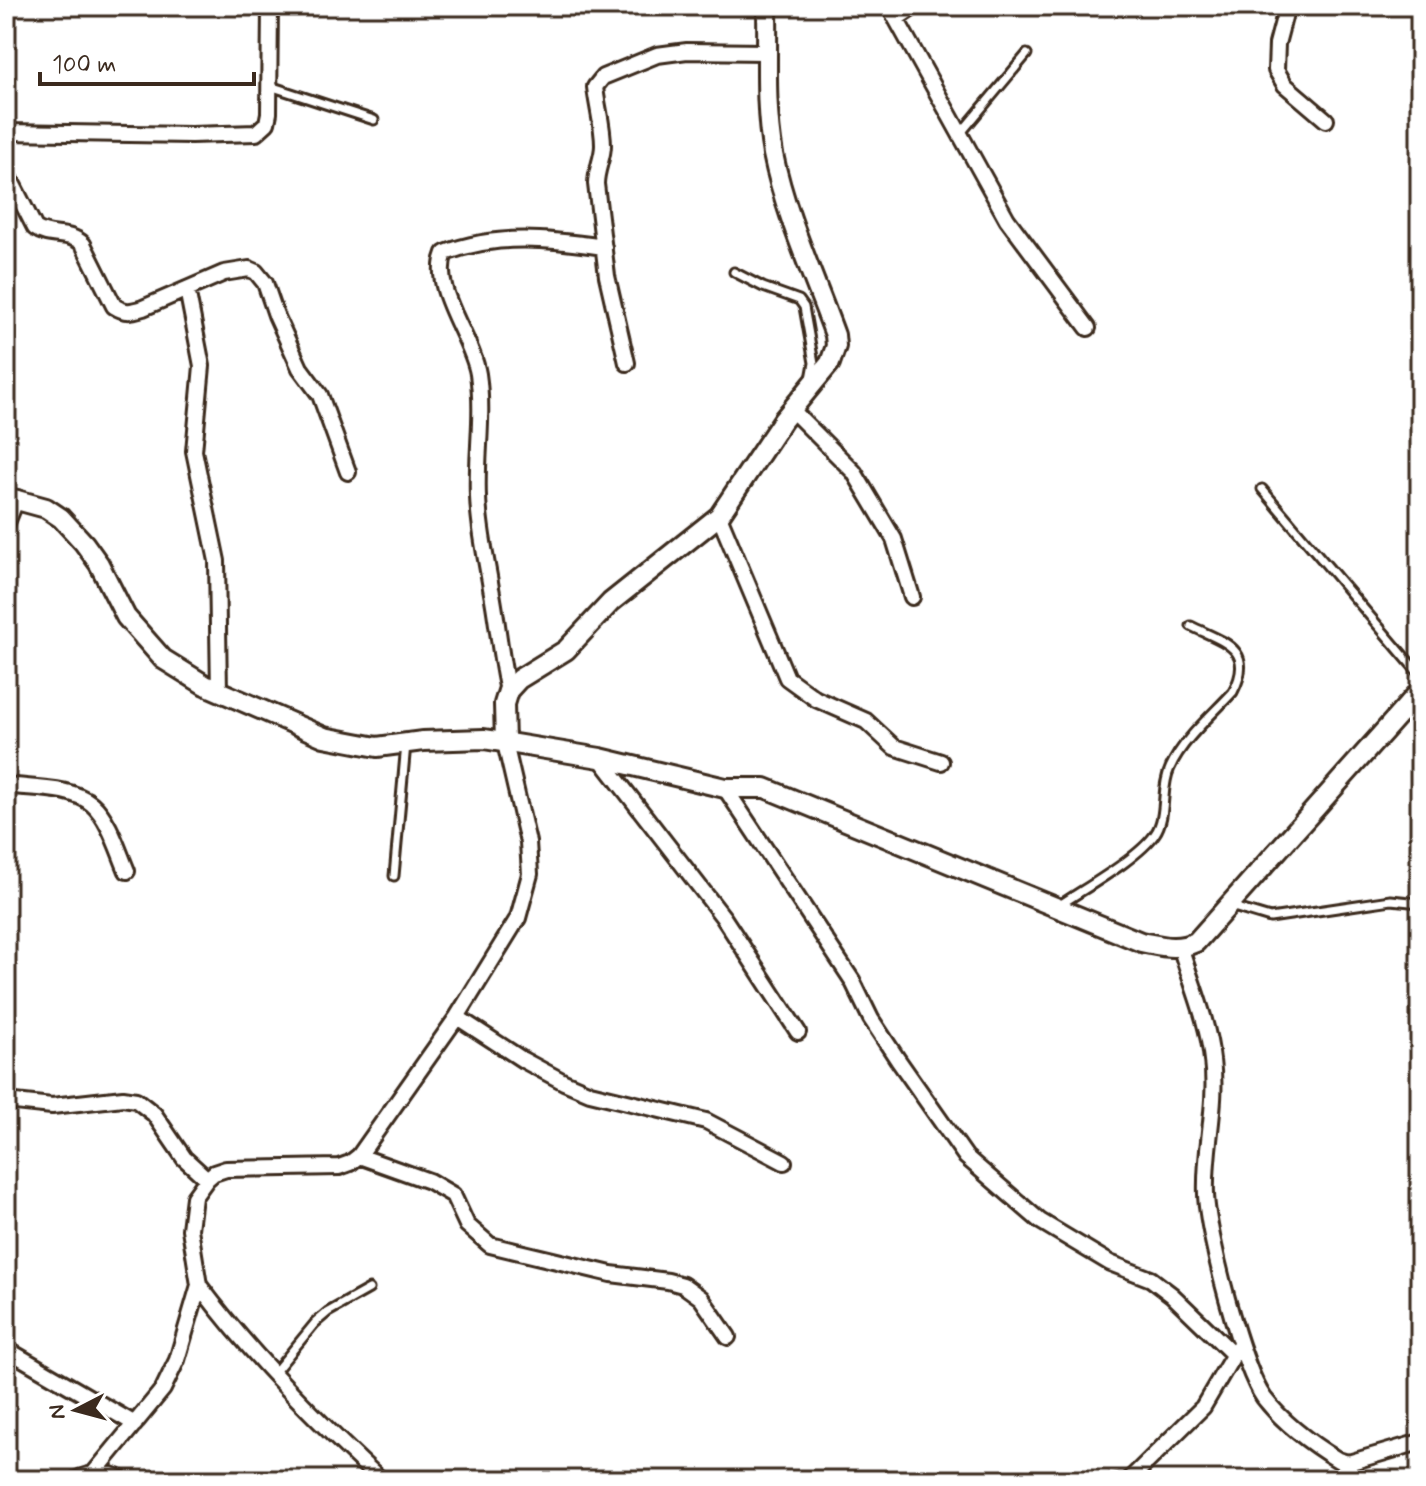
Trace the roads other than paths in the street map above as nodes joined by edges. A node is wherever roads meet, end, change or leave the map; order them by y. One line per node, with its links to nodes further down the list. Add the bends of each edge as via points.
1 (270, 6): 8 (street)
2 (767, 6): 6 (street)
3 (915, 6): 5 (street)
4 (1287, 6): 10 (street, via 1276,70 1285,85)
5 (893, 12): 12 (street)
6 (765, 52): 14 (street, via 671,52 597,82 603,150 596,184); 19 (street, via 775,163 835,335 830,363)
7 (1027, 54): 12 (lane)
8 (270, 86): 9 (lane); 11 (street, via 267,123 256,133)
9 (374, 120)
10 (1326, 120)
11 (6, 132)
12 (959, 135): 17 (street, via 1007,219)
13 (6, 171): 16 (street, via 35,228 68,234 83,244 114,306 130,312)
14 (604, 247): 18 (street); 29 (street, via 545,239 481,241 445,253 441,263 442,281 477,371 480,536)
15 (734, 272): 19 (lane, via 799,300 804,307 814,363)
16 (187, 289): 21 (street, via 238,269 256,272 300,368 320,395); 31 (street, via 202,366 194,451 217,561)
17 (1088, 328)
18 (627, 363)
19 (809, 389): 20 (street)
20 (792, 410): 24 (street); 26 (street, via 854,472 894,539)
21 (348, 472)
22 (1262, 489): 28 (lane)
23 (12, 498): 25 (street); 31 (street, via 61,518 99,564 144,640 163,659)
24 (719, 516): 29 (street, via 611,602 566,650); 35 (street, via 787,678 816,699 866,721 894,747)
25 (6, 525)
26 (912, 597)
27 (1191, 626): 42 (lane, via 1234,647 1238,682 1168,770 1156,833)
28 (1420, 675)
29 (508, 691): 32 (street)
30 (1420, 691): 41 (street)
31 (219, 692): 33 (street, via 324,737 377,747)
32 (505, 743): 33 (street, via 484,739); 34 (street); 44 (street, via 528,842 530,874 518,918)
33 (406, 744): 39 (lane)
34 (600, 758): 37 (street); 45 (street, via 723,917)
35 (941, 762)
36 (6, 785): 38 (street, via 62,792 93,805)
37 (725, 788): 42 (street, via 765,788); 53 (street, via 852,980 871,1019 966,1157 1040,1221 1110,1263 1151,1279)
38 (127, 871)
39 (394, 876)
40 (1420, 903): 41 (lane, via 1391,900 1270,918)
41 (1228, 905): 43 (street, via 1196,942)
42 (1058, 906): 43 (street, via 1141,942)
43 (1181, 949): 53 (street, via 1212,1058 1206,1193)
44 (457, 1017): 47 (street); 48 (street, via 564,1082 706,1121)
45 (798, 1032)
46 (6, 1101): 49 (street, via 52,1106 136,1100 154,1114 184,1158)
47 (359, 1156): 49 (street, via 339,1167 226,1169); 52 (street, via 453,1195 467,1225 490,1245 683,1285 701,1298)
48 (784, 1162)
49 (207, 1179): 50 (street, via 190,1214)
50 (199, 1285): 55 (street); 56 (street, via 177,1360 163,1389)
51 (369, 1289): 55 (lane, via 315,1323)
52 (728, 1337)
53 (1237, 1348): 58 (street, via 1262,1395 1287,1424); 60 (street, via 1203,1407)
54 (6, 1349): 56 (street)
55 (274, 1373): 63 (street)
56 (135, 1424): 59 (street)
57 (1420, 1442): 58 (street)
58 (1348, 1463): 65 (street)
59 (94, 1473): 61 (street); 62 (street)
60 (1130, 1479): 64 (lane)
61 (75, 1480)
62 (123, 1480)
63 (381, 1480)
64 (1108, 1480)
65 (1350, 1480)

